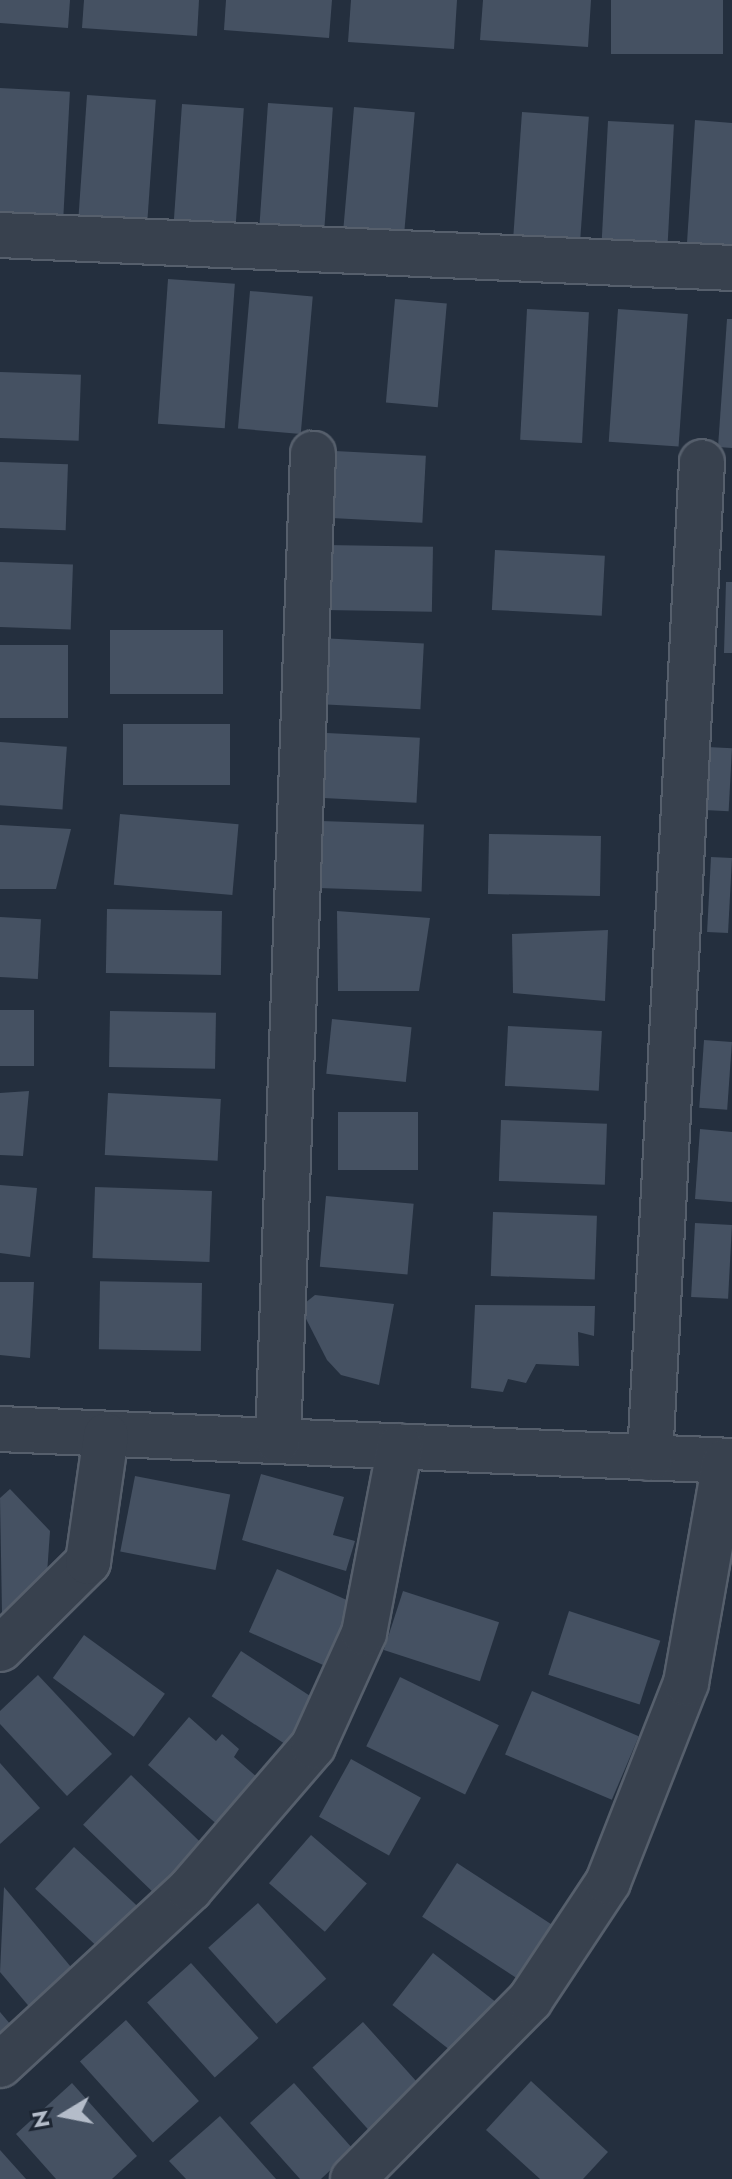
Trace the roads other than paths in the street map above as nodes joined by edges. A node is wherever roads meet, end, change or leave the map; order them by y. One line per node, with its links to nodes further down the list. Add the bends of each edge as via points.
1 (0, 235): 2 (street)
2 (732, 268)
3 (313, 454): 7 (street)
4 (702, 462): 9 (street)
5 (0, 1429): 6 (street)
6 (106, 1435): 7 (street); 11 (street, via 88,1562)
7 (278, 1441): 8 (street)
8 (400, 1446): 9 (street); 12 (street, via 364,1633 313,1746 190,1889)
9 (650, 1458): 10 (street)
10 (729, 1461): 13 (street, via 686,1683 608,1882 530,2000)
11 (0, 1649)
12 (0, 2065)
13 (353, 2179)

